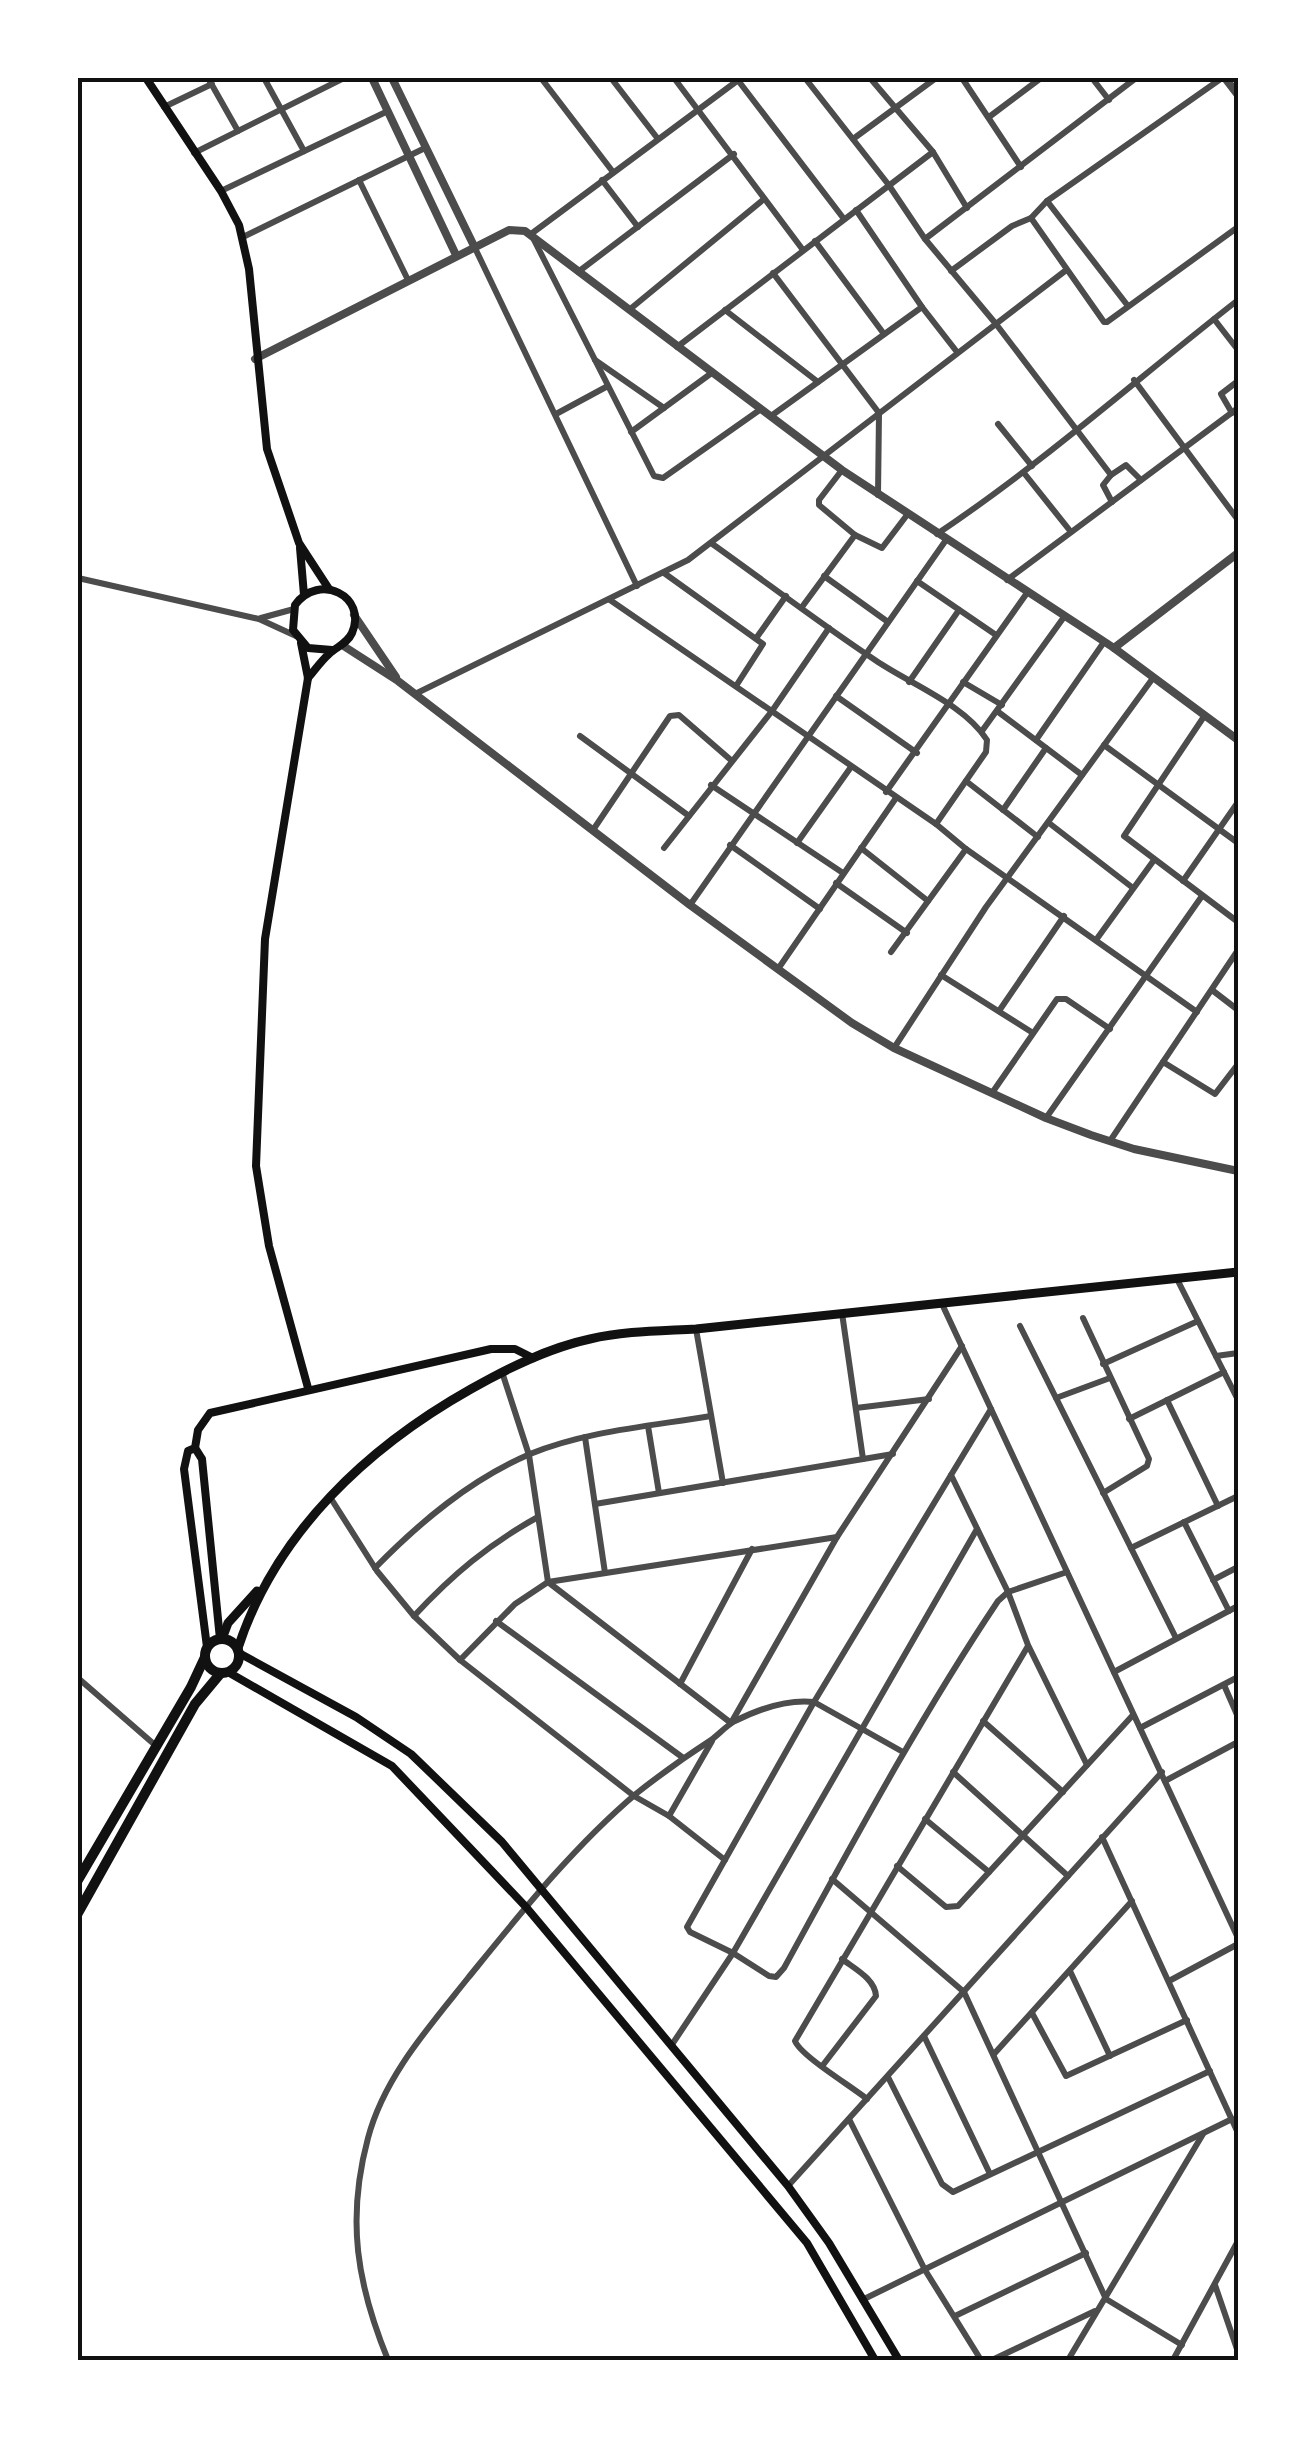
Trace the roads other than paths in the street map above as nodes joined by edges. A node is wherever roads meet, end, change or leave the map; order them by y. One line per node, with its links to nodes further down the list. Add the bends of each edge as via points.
1 (146, 78): 21 (main road)
2 (264, 78): 23 (street)
3 (342, 78): 23 (street)
4 (372, 78): 25 (street)
5 (392, 78): 30 (street)
6 (611, 78): 28 (street)
7 (674, 78): 24 (street)
8 (738, 78): 24 (street); 47 (street)
9 (806, 78): 29 (street)
10 (870, 78): 22 (street)
11 (936, 78): 22 (street)
12 (962, 78): 26 (street)
13 (1040, 78): 26 (street)
14 (1092, 78): 20 (street)
15 (1136, 78): 20 (street)
16 (1224, 78): 19 (street); 43 (street)
17 (545, 79): 37 (street)
18 (210, 81): 21 (street); 27 (street)
19 (1238, 95)
20 (1109, 100): 36 (street)
21 (164, 107): 33 (main road)
22 (896, 108): 29 (street); 32 (street)
23 (280, 109): 27 (street); 31 (street)
24 (698, 109): 28 (street); 34 (street)
25 (388, 111): 31 (street); 35 (street)
26 (988, 116): 36 (street)
27 (238, 131): 33 (street)
28 (658, 138): 37 (street)
29 (853, 140): 40 (street)
30 (425, 148): 35 (street); 54 (street)
31 (304, 152): 41 (street)
32 (933, 152): 40 (street); 44 (street)
33 (194, 153): 41 (main road)
34 (734, 154): 42 (street); 48 (street)
35 (410, 156): 38 (street); 56 (street)
36 (1021, 167): 44 (street)
37 (612, 172): 39 (street)
38 (360, 180): 51 (street); 61 (street)
39 (602, 180): 48 (street); 50 (street)
40 (888, 184): 45 (street); 52 (street)
41 (221, 191): 51 (main road)
42 (764, 199): 55 (street); 66 (street)
43 (1047, 201): 46 (street); 63 (street)
44 (967, 208): 52 (street)
45 (856, 210): 47 (street); 64 (street)
46 (1030, 218): 57 (street); 58 (street)
47 (844, 219): 53 (street)
48 (638, 227): 59 (street)
49 (1238, 227): 63 (street)
50 (531, 234): 54 (street, via 514,228); 59 (street); 73 (street)
51 (243, 237): 74 (main road)
52 (925, 240): 57 (street)
53 (815, 241): 55 (street); 69 (street)
54 (474, 246): 56 (street); 85 (street)
55 (804, 250): 60 (street)
56 (456, 255): 61 (street)
57 (951, 271): 68 (street)
58 (1065, 271): 63 (street, via 1104,322); 68 (street)
59 (578, 272): 66 (street)
60 (773, 273): 65 (street); 75 (street)
61 (408, 280): 74 (street)
62 (1238, 300): 67 (street)
63 (1128, 306)
64 (922, 307): 69 (street); 72 (street)
65 (724, 310): 70 (street); 79 (street)
66 (628, 311): 70 (street)
67 (1214, 318): 71 (street); 77 (street)
68 (996, 324): 72 (street); 88 (street)
69 (884, 334): 75 (street)
70 (677, 346): 76 (street)
71 (1238, 350)
72 (957, 352): 84 (street)
73 (591, 357): 80 (street); 81 (street)
74 (256, 358): 105 (main road, via 267,449)
75 (841, 366): 79 (street); 84 (street)
76 (713, 372): 81 (street); 82 (street)
77 (1134, 380): 88 (street); 90 (street)
78 (1238, 381): 83 (street, via 1221,394)
79 (818, 382): 86 (street)
80 (606, 388): 85 (street); 89 (street)
81 (664, 408): 89 (street)
82 (760, 409): 86 (street); 89 (street, via 660,479)
83 (1235, 411): 90 (street)
84 (879, 413): 91 (street); 97 (street)
85 (556, 414): 112 (street)
86 (770, 416): 91 (street)
87 (998, 424): 92 (street)
88 (1077, 429): 92 (street); 95 (street)
89 (631, 432)
90 (1185, 448): 96 (street); 100 (street)
91 (824, 456): 93 (street); 104 (street)
92 (1032, 466): 94 (street)
93 (842, 470): 97 (street); 102 (street, via 819,505)
94 (1024, 473): 101 (street); 103 (street)
95 (1112, 474): 96 (street, via 1130,465); 98 (street, via 1104,485)
96 (1141, 480): 98 (street)
97 (878, 495): 99 (street)
98 (1112, 502): 101 (street)
99 (907, 515): 102 (street, via 882,548); 103 (street)
100 (1238, 520)
101 (1071, 532): 110 (street)
102 (855, 535): 108 (street)
103 (941, 537): 110 (street); 111 (street)
104 (711, 543): 107 (street); 116 (street)
105 (299, 544): 113 (main road); 115 (main road)
106 (1238, 553): 131 (street)
107 (664, 573): 112 (street); 127 (street)
108 (824, 576): 118 (street); 124 (street)
109 (78, 578): 123 (street)
110 (1007, 580): 114 (street)
111 (916, 581): 120 (street); 124 (street)
112 (638, 586): 117 (street)
113 (330, 590): 115 (main road); 121 (main road, via 347,600)
114 (1026, 593): 122 (street); 126 (street)
115 (304, 595): 119 (main road)
116 (786, 596): 118 (street); 127 (street)
117 (609, 599): 139 (street); 140 (street)
118 (802, 607): 125 (street)
119 (294, 608): 123 (street); 128 (main road)
120 (959, 610): 126 (street); 137 (street)
121 (354, 615): 130 (main road); 136 (street)
122 (1064, 617): 129 (street); 143 (street)
123 (259, 619): 128 (street)
124 (888, 622): 133 (street)
125 (830, 628): 133 (street); 144 (street)
126 (996, 635): 138 (street)
127 (757, 638): 139 (street, via 763,648)
128 (298, 640): 132 (main road, via 316,651); 134 (main road)
129 (1104, 642): 131 (street); 149 (street)
130 (342, 645): 132 (main road); 136 (street)
131 (1114, 648): 135 (street)
132 (332, 650): 134 (main road)
133 (866, 654): 137 (street); 141 (street)
134 (308, 678): 227 (main road, via 265,939 256,1166 269,1246)
135 (1152, 678): 145 (street); 151 (street)
136 (398, 681): 140 (street)
137 (909, 682): 142 (street)
138 (962, 682): 142 (street); 143 (street)
139 (736, 686): 144 (street)
140 (415, 694): 170 (street)
141 (836, 696): 148 (street); 153 (street)
142 (947, 704): 146 (street); 153 (street)
143 (1000, 708): 146 (street); 149 (street)
144 (772, 711): 148 (street); 154 (street)
145 (1204, 716): 150 (street); 159 (street)
146 (982, 731): 158 (street, via 988,747)
147 (580, 736): 156 (street)
148 (808, 736): 155 (street); 165 (street)
149 (1036, 740): 152 (street)
150 (1238, 740)
151 (1104, 745): 157 (street); 159 (street)
152 (1046, 748): 157 (street); 164 (street)
153 (916, 752): 161 (street)
154 (732, 761): 156 (street, via 673,715); 160 (street)
155 (851, 767): 161 (street); 172 (street)
156 (632, 773): 166 (street); 170 (street)
157 (1082, 775): 167 (street)
158 (966, 781): 164 (street); 168 (street)
159 (1157, 783): 169 (street); 178 (street, via 1124,836)
160 (712, 785): 165 (street); 166 (street)
161 (886, 792): 162 (street)
162 (896, 798): 168 (street); 176 (street)
163 (1238, 802): 169 (street)
164 (1004, 810): 171 (street)
165 (752, 813): 172 (street); 174 (street)
166 (689, 816): 175 (street)
167 (1050, 823): 171 (street); 183 (street)
168 (936, 824): 177 (street)
169 (1220, 828): 173 (street); 181 (street)
170 (593, 830): 186 (street)
171 (1038, 837): 180 (street)
172 (797, 843): 179 (street)
173 (1238, 843)
174 (730, 845): 186 (street); 187 (street)
175 (664, 848)
176 (861, 848): 179 (street); 185 (street)
177 (966, 849): 180 (street); 185 (street)
178 (1154, 860): 181 (street); 183 (street)
179 (843, 873): 182 (street)
180 (1008, 877): 188 (street); 195 (street)
181 (1183, 881): 184 (street)
182 (836, 883): 187 (street); 190 (street)
183 (1133, 888): 191 (street)
184 (1202, 896): 189 (street); 196 (street)
185 (928, 900): 190 (street)
186 (690, 905): 194 (street)
187 (820, 909): 194 (street)
188 (1064, 916): 191 (street); 199 (street)
189 (1238, 922)
190 (907, 932): 193 (street)
191 (1096, 940): 196 (street)
192 (1238, 950): 197 (street)
193 (891, 952)
194 (778, 969): 203 (street)
195 (941, 976): 199 (street); 203 (street)
196 (1146, 976): 200 (street); 201 (street)
197 (1212, 990): 198 (street); 200 (street)
198 (1238, 1010)
199 (999, 1012): 202 (street)
200 (1197, 1012): 204 (street)
201 (1110, 1028): 202 (street, via 1061,998); 208 (street)
202 (1033, 1033): 207 (street)
203 (894, 1048): 207 (street)
204 (1163, 1062): 206 (street, via 1208,1092 1218,1093); 209 (street)
205 (1238, 1064): 206 (street)
206 (1235, 1079)
207 (992, 1093): 208 (street)
208 (1046, 1118): 209 (street)
209 (1110, 1142): 210 (street)
210 (1238, 1171)
211 (1238, 1272): 212 (main road)
212 (1176, 1280): 213 (main road); 216 (street)
213 (942, 1304): 214 (main road); 219 (street)
214 (842, 1313): 218 (main road); 232 (street)
215 (1082, 1318): 223 (street)
216 (1198, 1321): 221 (street); 223 (street)
217 (1020, 1326): 228 (street)
218 (696, 1329): 222 (main road, via 617,1334); 234 (street)
219 (962, 1346): 229 (street); 233 (street)
220 (1238, 1353): 221 (street)
221 (1216, 1356): 225 (street)
222 (533, 1358): 224 (main road); 227 (main road, via 490,1349)
223 (1103, 1364): 226 (street)
224 (502, 1372): 239 (street); 246 (main road, via 420,1418)
225 (1224, 1372): 230 (street); 231 (street)
226 (1110, 1378): 228 (street); 235 (street)
227 (308, 1388): 238 (main road, via 217,1408 203,1421)
228 (1056, 1398): 244 (street)
229 (930, 1399): 232 (street); 240 (street)
230 (1167, 1400): 235 (street); 249 (street)
231 (1238, 1400)
232 (856, 1408): 241 (street)
233 (991, 1409): 242 (street); 258 (street)
234 (711, 1416): 236 (street); 243 (street)
235 (1129, 1419): 244 (street, via 1148,1466)
236 (648, 1426): 237 (street); 245 (street)
237 (584, 1437): 239 (street); 248 (street)
238 (195, 1448): 260 (main road, via 202,1460); 262 (main road, via 184,1469)
239 (529, 1454): 250 (street); 256 (street, via 452,1498)
240 (893, 1454): 241 (street); 253 (street)
241 (864, 1459): 243 (street)
242 (950, 1475): 252 (street); 282 (street)
243 (723, 1482): 245 (street)
244 (1103, 1492): 254 (street)
245 (659, 1494): 248 (street)
246 (330, 1496): 256 (street); 263 (main road)
247 (1238, 1496): 249 (street)
248 (594, 1504): 259 (street)
249 (1218, 1506): 251 (street)
250 (538, 1517): 264 (street); 268 (street, via 493,1542)
251 (1184, 1522): 254 (street); 261 (street)
252 (978, 1529): 265 (street); 287 (street)
253 (837, 1537): 255 (street); 286 (street)
254 (1131, 1548): 270 (street)
255 (752, 1549): 259 (street); 280 (street)
256 (375, 1568): 268 (street)
257 (1238, 1568): 261 (street)
258 (1067, 1572): 265 (street); 276 (street)
259 (605, 1574): 264 (street)
260 (213, 1578): 262 (main road); 271 (main road)
261 (1213, 1580): 267 (street)
262 (199, 1582): 274 (main road)
263 (266, 1582): 271 (main road); 273 (main road)
264 (548, 1582): 269 (street); 280 (street)
265 (1008, 1592): 272 (street); 292 (street)
266 (1238, 1606): 267 (street)
267 (1229, 1611): 270 (street)
268 (414, 1616): 275 (street)
269 (496, 1621): 275 (street); 293 (street)
270 (1176, 1638): 276 (street)
271 (221, 1639): 273 (highway); 274 (highway)
272 (1028, 1645): 285 (street); 294 (street)
273 (238, 1650): 277 (highway, via 238,1665); 310 (main road, via 412,1754 502,1842)
274 (206, 1652): 277 (highway, via 210,1669); 291 (highway)
275 (460, 1660): 299 (street)
276 (1114, 1672): 283 (street)
277 (224, 1673): 312 (main road, via 392,1766); 313 (highway, via 195,1704)
278 (1238, 1677): 281 (street)
279 (78, 1678): 291 (street)
280 (680, 1684): 286 (street)
281 (1224, 1685): 284 (street); 288 (street)
282 (814, 1702): 286 (street, via 786,1702); 287 (street); 304 (street)
283 (1134, 1715): 288 (street); 294 (street)
284 (1238, 1718)
285 (983, 1722): 295 (street); 298 (street)
286 (731, 1723): 289 (street)
287 (862, 1728): 292 (street); 316 (street)
288 (1140, 1728): 296 (street)
289 (714, 1738): 293 (street); 300 (street)
290 (1238, 1742): 297 (street)
291 (156, 1746): 309 (highway)
292 (902, 1752): 308 (street)
293 (682, 1758): 299 (street)
294 (1088, 1765): 298 (street)
295 (953, 1772): 301 (street); 302 (street)
296 (1162, 1772): 297 (street); 303 (street)
297 (1165, 1782): 315 (street)
298 (1063, 1792): 302 (street)
299 (634, 1796): 300 (street); 310 (street)
300 (668, 1816): 304 (street)
301 (925, 1819): 305 (street); 306 (street)
302 (1023, 1835): 306 (street); 307 (street)
303 (1102, 1837): 307 (street); 311 (street)
304 (725, 1860): 316 (street, via 687,1927)
305 (897, 1866): 306 (street, via 954,1908); 314 (street)
306 (989, 1872)
307 (1068, 1876): 320 (street)
308 (832, 1879): 314 (street); 316 (street, via 776,1977)
309 (78, 1880)
310 (540, 1890): 312 (street); 324 (main road)
311 (1132, 1901): 318 (street); 319 (street)
312 (526, 1907): 349 (street, via 397,2072 368,2140 357,2209 358,2268); 350 (main road, via 794,2228)
313 (78, 1912)
314 (870, 1912): 317 (street); 320 (street)
315 (1238, 1941): 319 (street)
316 (733, 1953): 324 (street)
317 (842, 1959): 327 (street, via 794,2041); 327 (street, via 870,1980 876,1996)
318 (1070, 1970): 321 (street); 326 (street)
319 (1168, 1981): 322 (street)
320 (964, 1992): 323 (street); 325 (street)
321 (1032, 2012): 325 (street); 326 (street, via 1062,2074 1072,2076)
322 (1186, 2020): 326 (street); 328 (street)
323 (924, 2036): 329 (street); 336 (street)
324 (671, 2046): 337 (main road)
325 (994, 2054): 335 (street)
326 (1110, 2056)
327 (823, 2065): 330 (street)
328 (1210, 2072): 331 (street); 335 (street)
329 (888, 2076): 330 (street); 336 (street, via 945,2188 952,2192)
330 (868, 2099): 332 (street)
331 (1232, 2118): 333 (street); 334 (street)
332 (849, 2120): 337 (street); 341 (street)
333 (1238, 2133)
334 (1203, 2134): 338 (street); 343 (street)
335 (1038, 2152): 336 (street); 338 (street)
336 (990, 2174)
337 (788, 2186): 344 (main road)
338 (1062, 2202): 340 (street); 341 (street)
339 (1238, 2241): 342 (street)
340 (1086, 2253): 343 (street); 346 (street)
341 (925, 2270): 344 (street); 346 (street)
342 (1215, 2285): 347 (street); 348 (street)
343 (1106, 2299): 345 (street); 347 (street)
344 (862, 2300): 351 (main road)
345 (1098, 2310): 353 (street); 354 (street)
346 (955, 2316): 352 (street)
347 (1182, 2345): 355 (street)
348 (1238, 2352)
349 (388, 2360)
350 (875, 2360)
351 (899, 2360)
352 (981, 2360)
353 (992, 2360)
354 (1068, 2360)
355 (1174, 2360)

